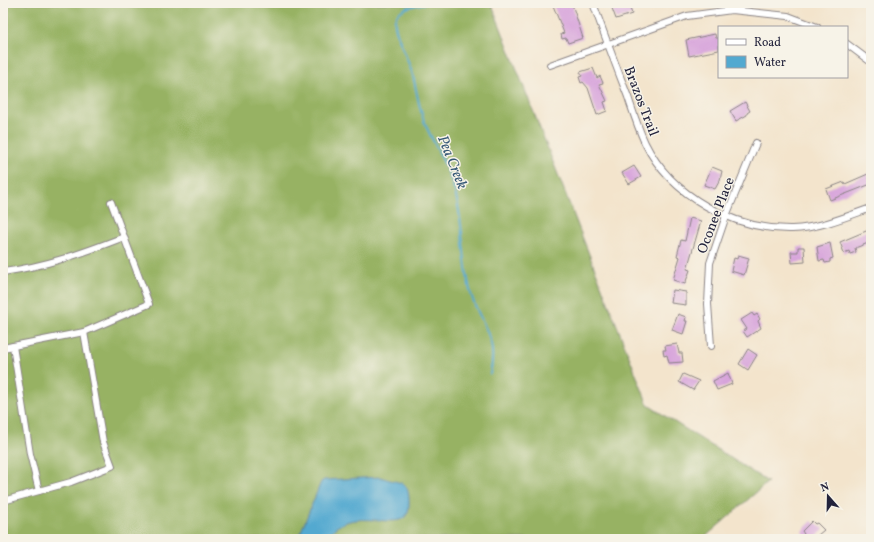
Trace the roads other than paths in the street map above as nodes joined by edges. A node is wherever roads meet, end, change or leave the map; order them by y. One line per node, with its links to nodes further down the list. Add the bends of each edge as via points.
1 (593, 3): 3 (street, Brazos Trail)
2 (814, 26): 3 (street, via 788,16 732,10 687,16)
3 (608, 44): 6 (street); 10 (street, Brazos Trail, via 645,143 666,174 691,196)
4 (848, 45): 5 (street)
5 (871, 62)
6 (550, 66)
7 (756, 144): 10 (street, Oconee Place)
8 (111, 202): 11 (street)
9 (871, 208): 10 (street, Brazos Trail, via 836,221 793,229 760,227)
10 (726, 216): 15 (street, Oconee Place, via 710,263 708,304)
11 (124, 237): 12 (street, via 66,259 33,268); 13 (street, via 149,304)
12 (3, 272)
13 (84, 332): 14 (street); 17 (street, via 103,442 112,466)
14 (13, 346): 16 (street); 17 (street, via 30,454)
15 (711, 346)
16 (3, 348)
17 (39, 491): 18 (street)
18 (3, 501)

